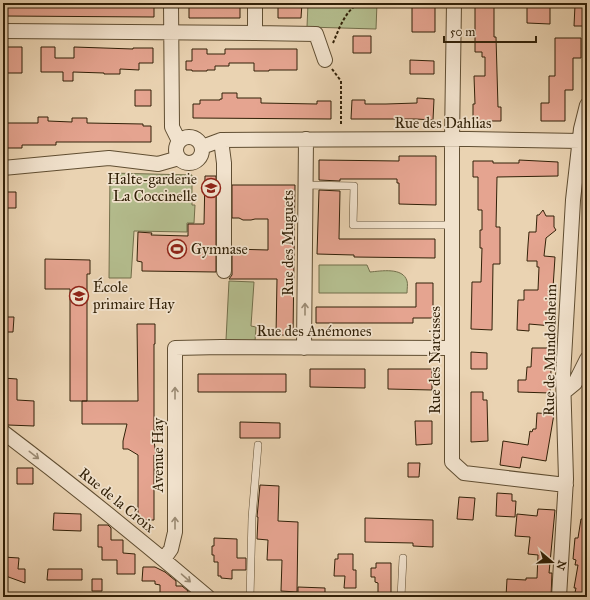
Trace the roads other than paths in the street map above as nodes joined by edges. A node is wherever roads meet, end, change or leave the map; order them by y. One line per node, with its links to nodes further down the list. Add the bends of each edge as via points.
1 (171, 3): 5 (street)
2 (255, 3): 6 (street)
3 (454, 3): 9 (street, Rue des Narcisses)
4 (3, 31): 5 (street)
5 (171, 32): 6 (street); 12 (street, via 172,127)
6 (255, 33): 7 (street, via 316,34)
7 (325, 60)
8 (587, 105): 13 (street, Rue de Mundolsheim)
9 (452, 139): 11 (street, Rue des Dahlias); 13 (street, Rue des Dahlias); 18 (street, Rue des Narcisses)
10 (221, 140): 11 (street, Rue des Dahlias); 14 (street); 19 (street, via 224,163)
11 (306, 140): 17 (street, Rue des Muguets)
12 (179, 141): 14 (street, via 187,136 193,137); 15 (street, via 176,150)
13 (580, 141): 24 (street, Rue de Mundolsheim, via 572,208)
14 (202, 147): 15 (street, via 196,161 185,162)
15 (179, 158): 16 (street, via 158,164 109,158)
16 (3, 168)
17 (306, 185): 18 (lane, via 354,186 353,225); 21 (street, Rue des Muguets, one-way to 17)
18 (452, 225): 22 (street, Rue des Narcisses)
19 (224, 271)
20 (175, 348): 21 (street, Rue des Anémones); 29 (street, Avenue Hay, one-way to 20, via 171,549 175,532)
21 (304, 348): 22 (street, Rue des Anémones)
22 (452, 348): 27 (street, Rue des Narcisses, via 452,462 464,473)
23 (587, 360): 24 (street, via 575,382)
24 (564, 392): 27 (street, Rue de Mundolsheim)
25 (3, 432): 29 (street, Rue de la Croix, one-way to 29)
26 (258, 446): 31 (lane, via 252,518)
27 (566, 485): 33 (street, Rue de Mundolsheim)
28 (403, 558): 32 (lane)
29 (164, 559): 30 (street, Rue de la Croix, one-way to 30)
30 (208, 597)
31 (250, 597)
32 (401, 597)
33 (559, 597)

